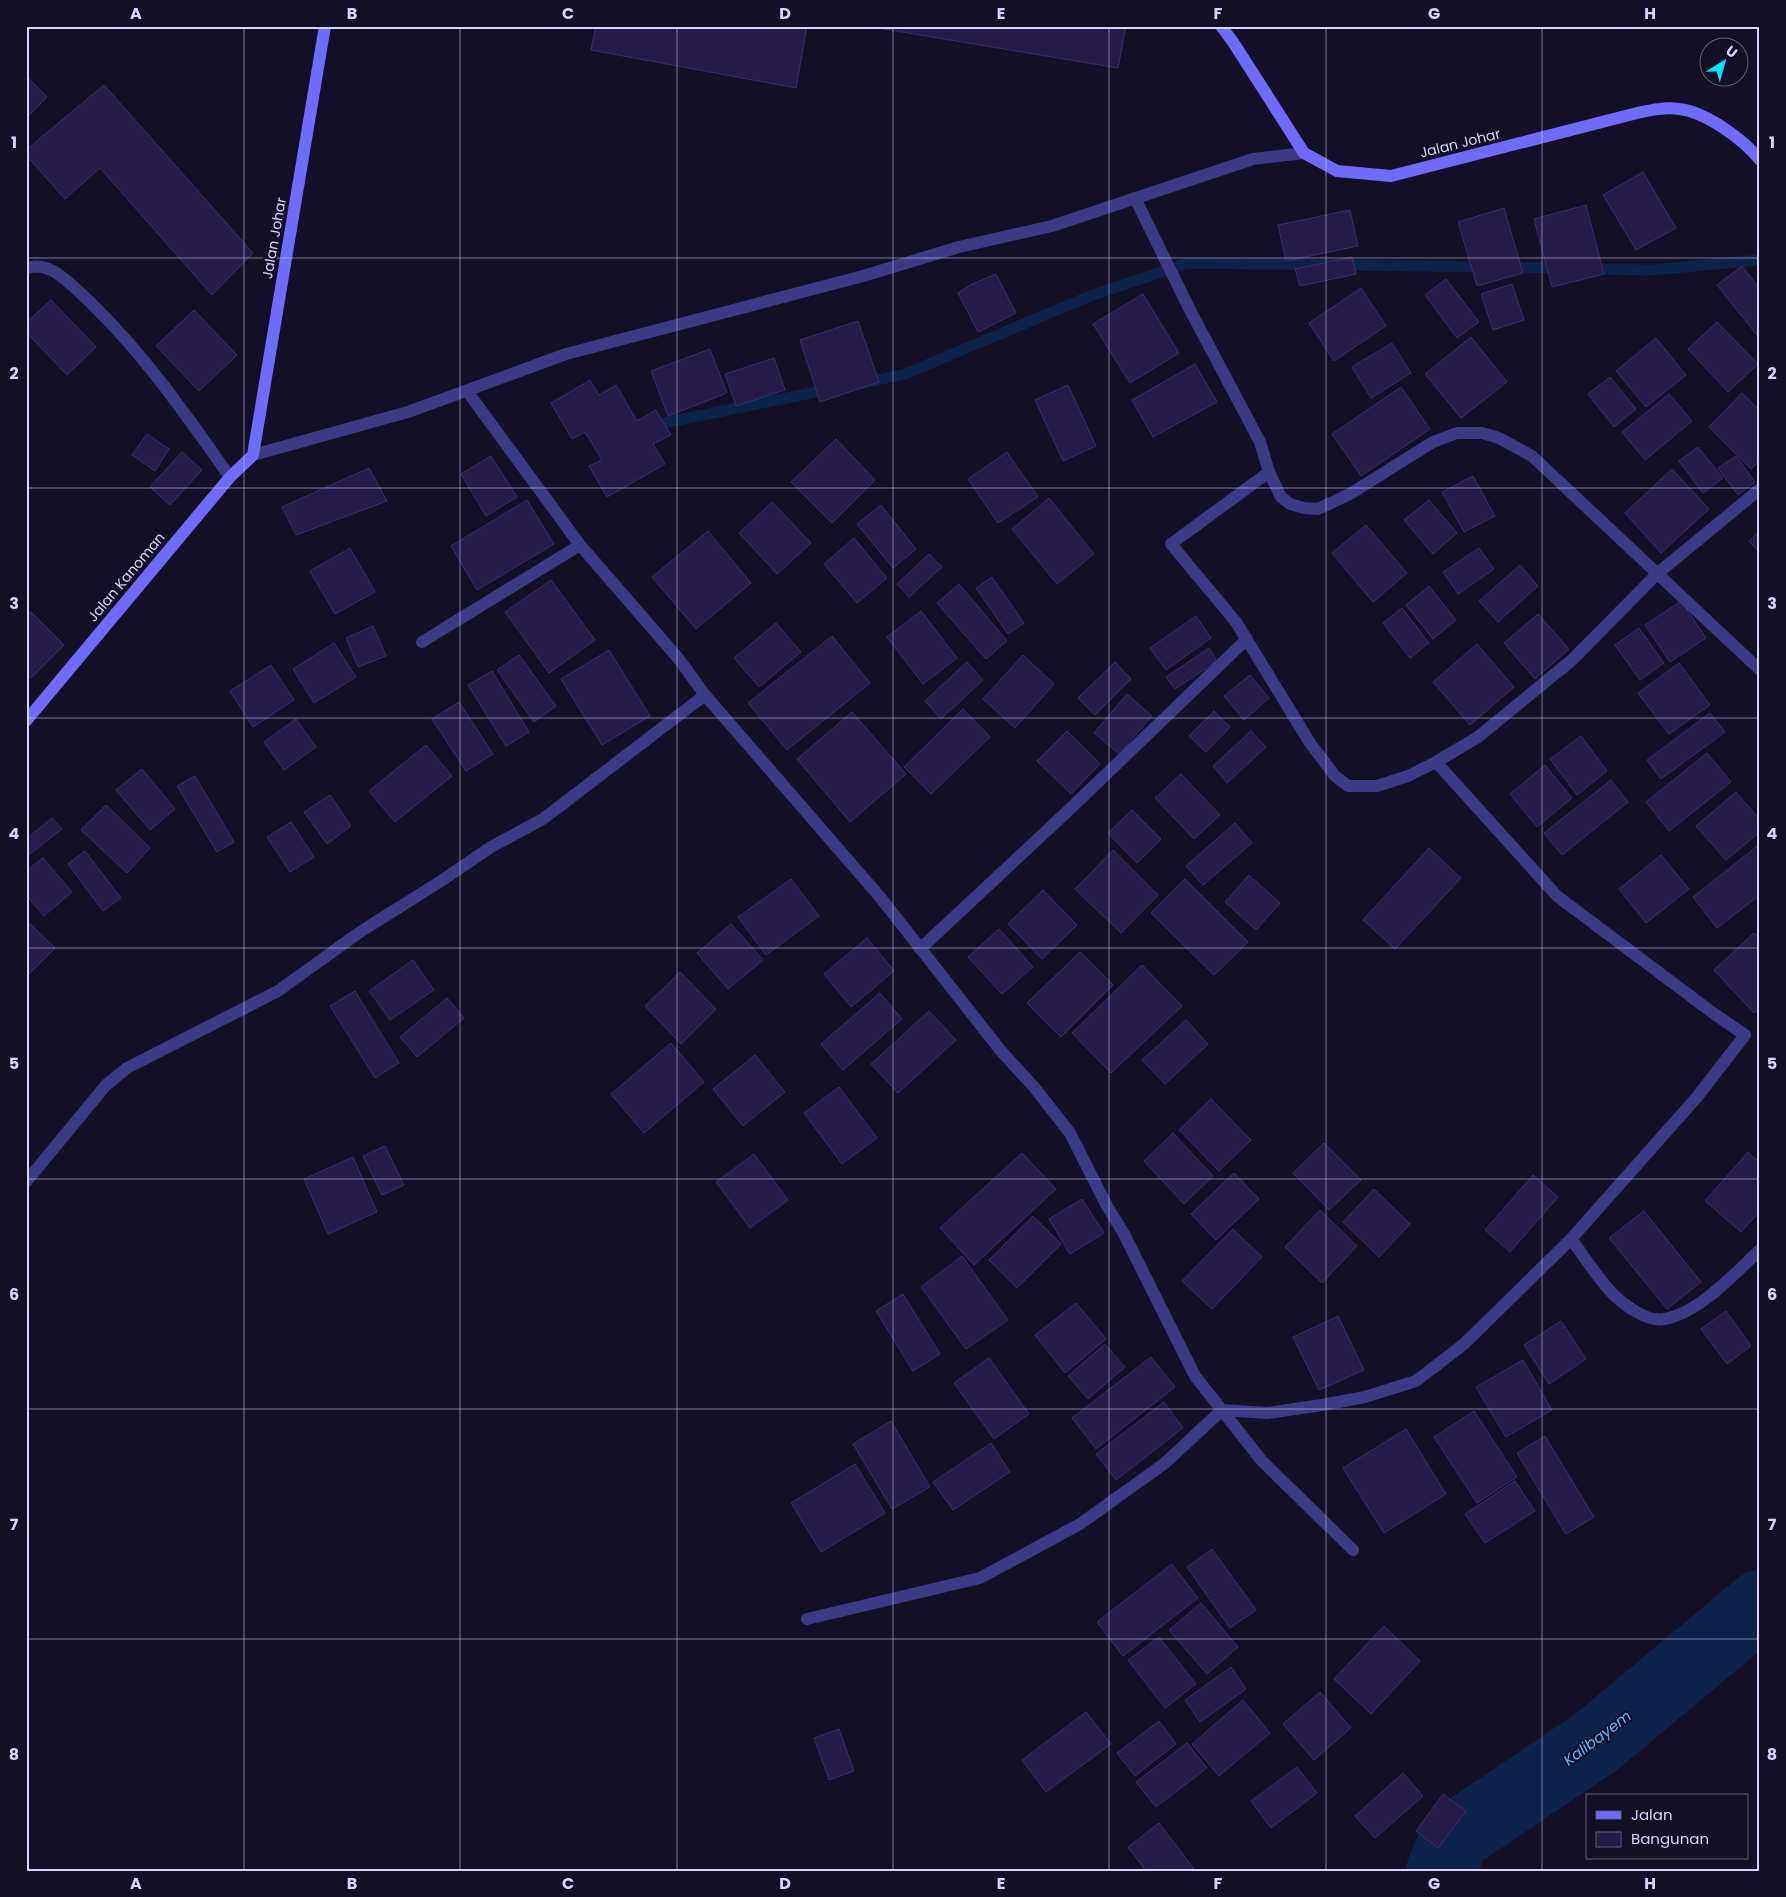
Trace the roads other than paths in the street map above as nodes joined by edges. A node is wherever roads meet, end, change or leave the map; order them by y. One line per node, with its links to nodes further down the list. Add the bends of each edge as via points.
1 (325, 26): 8 (street, Jalan Johar)
2 (1221, 26): 3 (street, Jalan Johar)
3 (1304, 152): 4 (street, Jalan Johar, via 1337,171 1390,176 1637,113 1668,108 1682,109 1713,121 1738,138); 5 (street, via 1253,159)
4 (1760, 160)
5 (1135, 198): 7 (street, via 1052,226 959,247 566,354); 9 (street, via 1260,442)
6 (26, 268): 10 (street, via 35,265 54,272 76,288 105,317 184,412)
7 (467, 391): 8 (street, via 408,412); 12 (street)
8 (253, 456): 10 (street, Jalan Kanoman)
9 (1269, 472): 13 (street, via 1281,497 1290,504 1318,509 1350,494 1433,442 1457,433 1482,433 1500,438 1532,456); 14 (street, via 1171,544)
10 (230, 477): 18 (street, Jalan Kanoman)
11 (1760, 489): 13 (street)
12 (580, 545): 15 (street); 17 (street, via 678,658)
13 (1658, 574): 16 (street); 19 (street, via 1572,660 1478,737)
14 (1247, 639): 19 (street, via 1310,744 1342,782 1355,787 1377,786); 20 (street)
15 (422, 642)
16 (1760, 670)
17 (705, 695): 20 (street, via 880,897); 21 (street, via 543,818 491,847 360,932 278,992 126,1068 106,1085)
18 (26, 721)
19 (1436, 762): 22 (street, via 1557,896 1745,1035 1698,1097)
20 (920, 949): 24 (street, via 1070,1133 1196,1376)
21 (26, 1182)
22 (1571, 1239): 23 (street, via 1613,1294 1639,1313 1655,1319 1664,1319 1694,1306); 24 (street, via 1464,1344 1416,1381 1365,1397 1322,1405 1267,1413)
23 (1760, 1250)
24 (1222, 1410): 25 (street, via 1262,1461); 26 (street, via 1165,1463 1080,1524 980,1578)
25 (1353, 1550)
26 (807, 1619)

